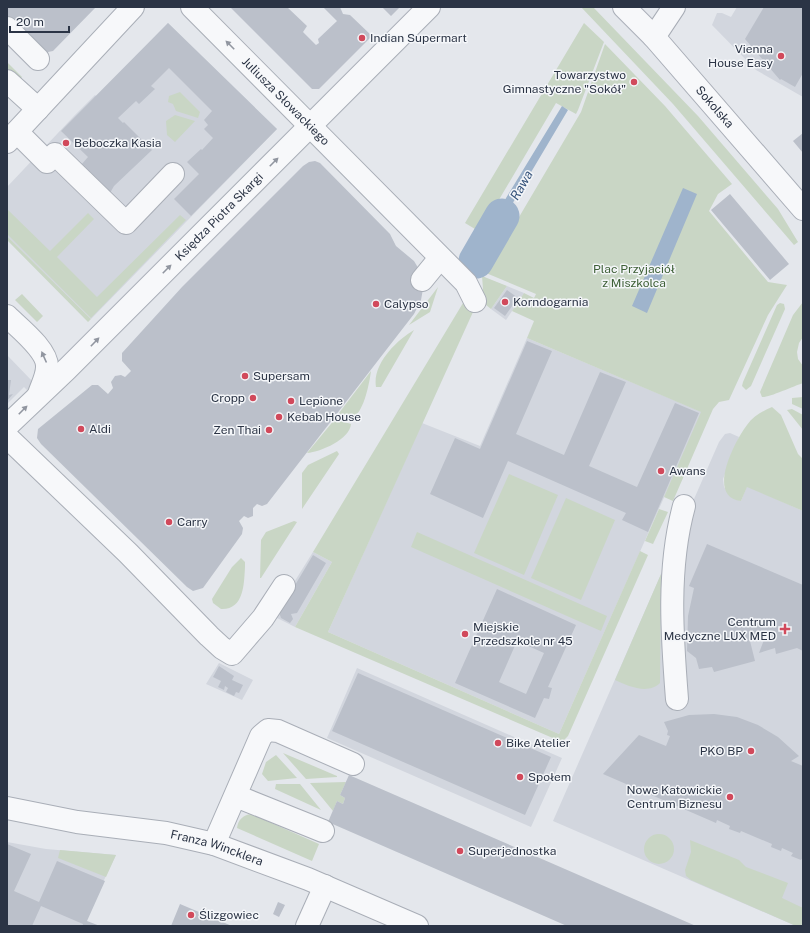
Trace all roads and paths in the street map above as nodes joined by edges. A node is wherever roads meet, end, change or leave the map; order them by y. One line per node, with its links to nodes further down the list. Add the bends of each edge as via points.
1 (133, 7): 10 (street)
2 (192, 7): 11 (street, Juliusza Słowackiego, one-way to 2)
3 (429, 7): 11 (street, Księdza Piotra Skargi)
4 (624, 7): 7 (street, Sokolska)
5 (674, 7): 7 (street)
6 (7, 28): 8 (street)
7 (654, 37): 14 (street, Sokolska)
8 (38, 59)
9 (7, 80): 10 (street)
10 (38, 109): 12 (street)
11 (310, 125): 15 (street, Juliusza Słowackiego); 19 (street, Księdza Piotra Skargi, one-way to 11, via 78,359)
12 (12, 137): 13 (street, via 47,162 55,154 126,223)
13 (173, 174)
14 (803, 209)
15 (440, 258): 16 (street); 17 (street, Juliusza Słowackiego, via 466,283)
16 (422, 280)
17 (475, 301)
18 (7, 316): 19 (street, one-way to 18, via 46,374 46,358)
19 (39, 394): 20 (street, Księdza Piotra Skargi, one-way to 19)
20 (7, 426)
21 (7, 437): 23 (street, via 128,553 209,636 232,654)
22 (684, 506): 24 (street, via 677,536 674,586 673,651)
23 (284, 586)
24 (677, 699)
25 (353, 764): 26 (street, via 268,730 261,736)
26 (236, 796): 28 (street); 29 (street)
27 (7, 808): 29 (street, Franza Wincklera, via 76,822 166,833)
28 (323, 831)
29 (214, 844): 30 (street, Franza Wincklera)
30 (325, 886): 31 (street); 32 (street, Franza Wincklera)
31 (307, 926)
32 (417, 926)

